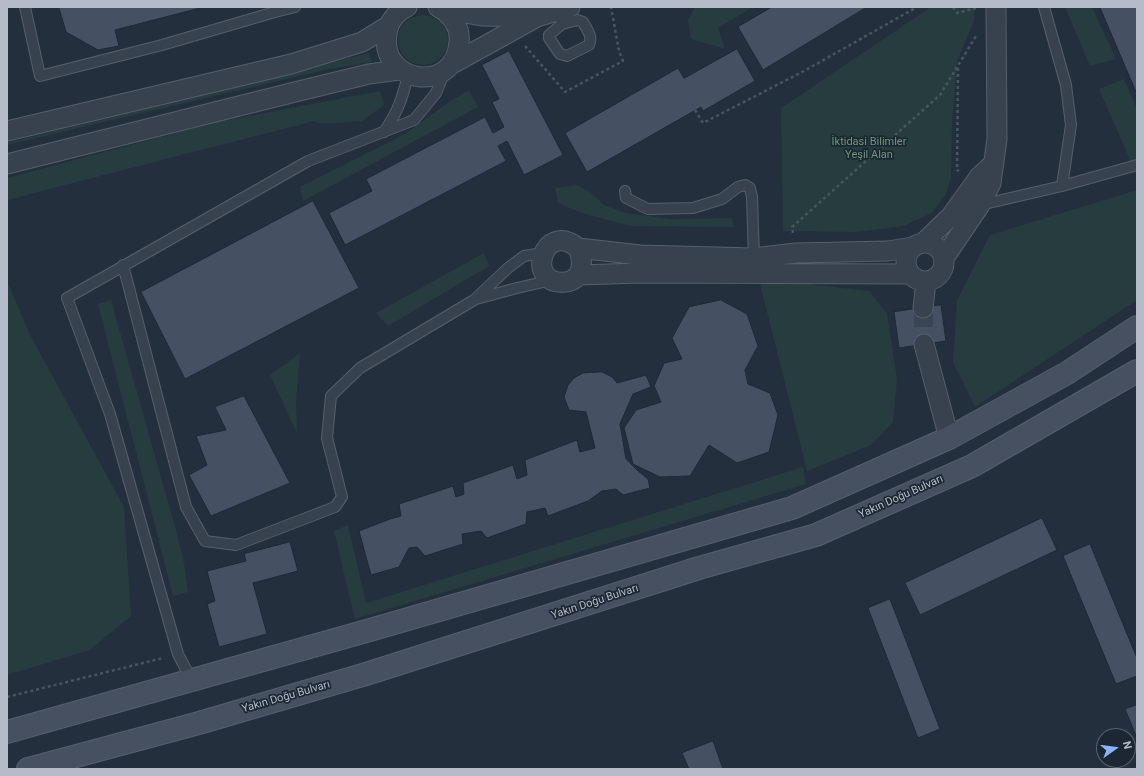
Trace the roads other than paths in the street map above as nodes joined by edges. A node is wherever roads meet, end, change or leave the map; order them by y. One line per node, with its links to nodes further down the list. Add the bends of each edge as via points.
1 (25, 7): 5 (lane, via 40,76 162,45)
2 (296, 7): 5 (lane)
3 (1044, 7): 17 (lane, via 1066,85 1071,125)
4 (440, 8): 9 (street, via 482,16); 10 (street, via 452,18 458,28 460,40 458,53)
5 (275, 9)
6 (992, 9): 14 (street, via 997,139)
7 (397, 14): 11 (street, via 385,38 391,61); 12 (street, via 362,42 291,64)
8 (564, 14): 9 (street)
9 (537, 17): 10 (street)
10 (448, 67): 11 (street, via 427,78 417,78); 13 (lane, via 436,94 414,120)
11 (404, 72): 13 (lane, via 402,98 396,114); 15 (street, via 369,74)
12 (7, 130)
13 (384, 132): 25 (lane, via 308,161)
14 (994, 163): 19 (street, via 991,183); 20 (street, via 979,178 951,216)
15 (7, 164)
16 (1137, 164): 17 (lane)
17 (1062, 186): 19 (lane)
18 (625, 191): 23 (lane, via 626,198 648,209 694,208 722,199 738,187 744,185 750,188)
19 (980, 205): 24 (street)
20 (918, 245): 23 (street, via 888,251 796,253); 24 (street, via 928,243 938,248); 27 (street, via 909,251 905,263)
21 (578, 248): 22 (street, via 564,241 551,243); 23 (street, via 640,255); 26 (street, via 582,256)
22 (543, 253): 28 (street, via 540,263 543,271); 29 (lane, via 524,256)
23 (754, 258)
24 (944, 258): 27 (street, via 942,271 933,280)
25 (124, 265): 29 (lane, via 186,507 205,541 236,545 335,507 342,497 327,438 331,396 360,368); 35 (lane, via 67,298 110,414 178,654)
26 (578, 275): 27 (street, via 640,273); 28 (street, via 567,282)
27 (918, 278): 30 (street)
28 (552, 280): 29 (lane)
29 (474, 300)
30 (923, 308)
31 (1137, 327): 34 (main road, via 1067,373)
32 (924, 344): 34 (street)
33 (1137, 371): 37 (main road, Yakın Doğu Bulvarı, via 972,466 816,535 699,568 366,674)
34 (949, 438): 35 (main road, via 792,508)
35 (192, 681): 36 (main road)
36 (7, 732)
37 (28, 769)

